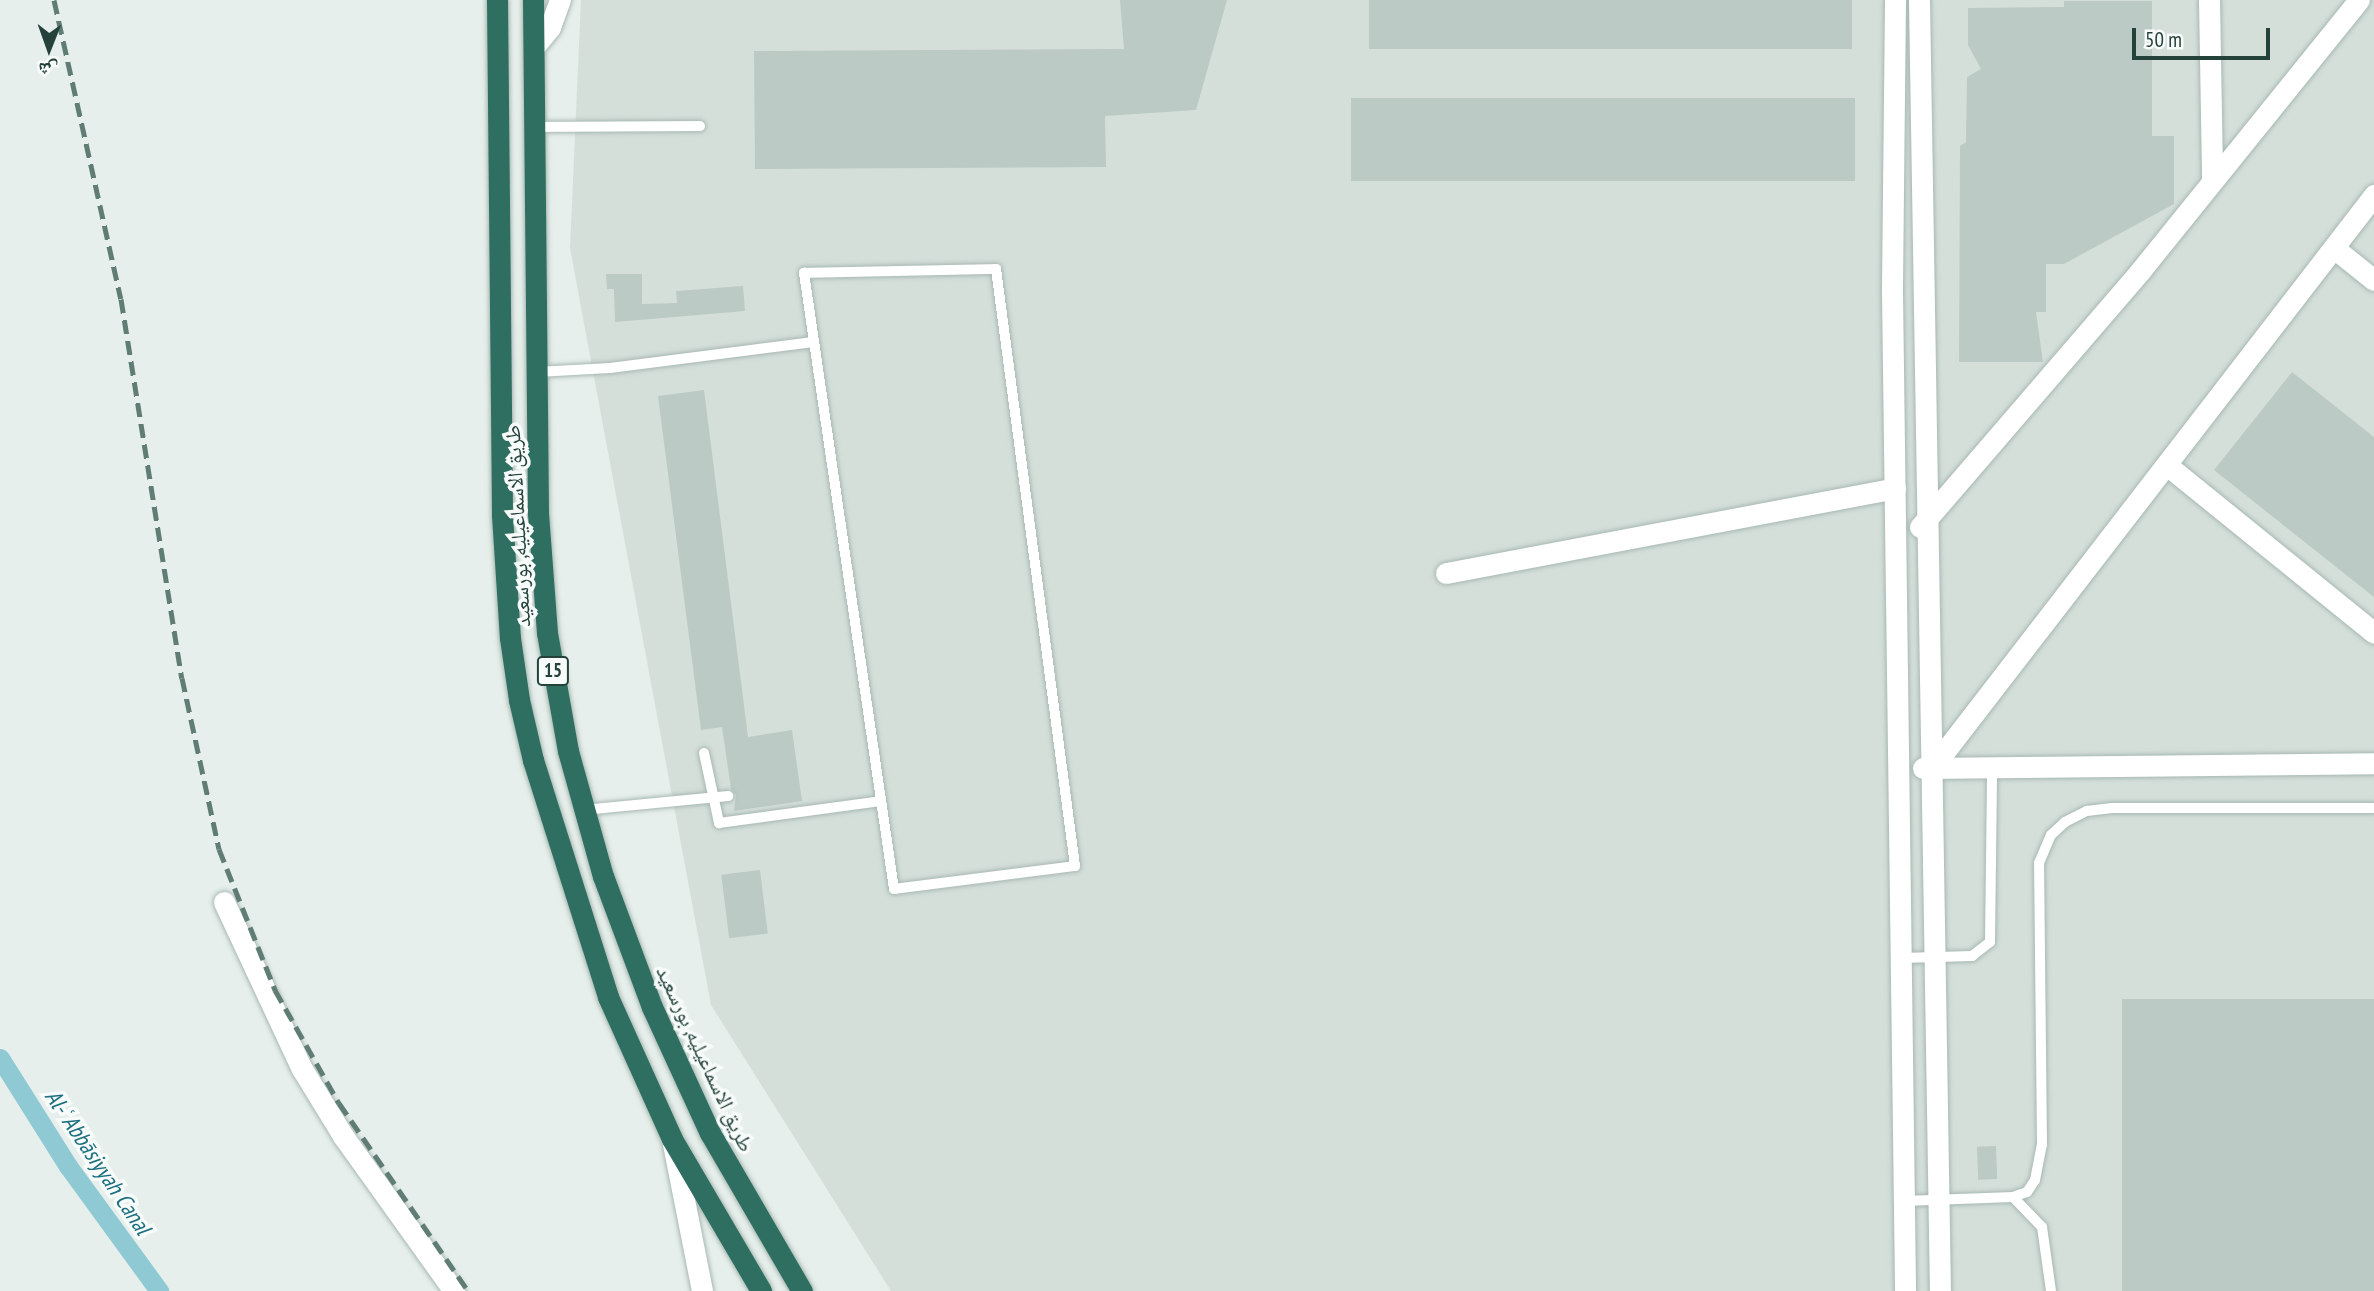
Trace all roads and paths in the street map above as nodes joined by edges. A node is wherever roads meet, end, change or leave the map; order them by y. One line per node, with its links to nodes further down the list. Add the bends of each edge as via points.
1 (497, 0): 15 (highway, طريق الاسماعيليه, بورسعيد / 15)
2 (533, 0): 8 (highway, طريق الاسماعيليه, بورسعيد / 15)
3 (560, 0): 8 (street, via 550,27)
4 (1895, 0): 22 (street)
5 (1919, 0): 23 (street)
6 (2209, 0): 11 (street)
7 (2360, 0): 11 (street)
8 (534, 47): 10 (highway, طريق الاسماعيليه, بورسعيد / 15)
9 (700, 126): 10 (lane)
10 (534, 127): 16 (highway, طريق الاسماعيليه, بورسعيد / 15)
11 (2213, 177): 23 (street)
12 (2374, 195): 13 (street)
13 (2334, 248): 14 (street); 21 (street)
14 (2374, 281)
15 (500, 339): 16 (highway, via 522,344); 19 (highway, طريق الاسماعيليه, بورسعيد / 15)
16 (537, 340): 18 (highway, طريق الاسماعيليه, بورسعيد / 15)
17 (813, 342): 18 (lane, via 610,368); 34 (lane); 34 (lane, via 804,274 996,269 1075,866 894,889)
18 (537, 372): 20 (highway, طريق الاسماعيليه, بورسعيد / 15)
19 (500, 414): 20 (highway, via 515,410); 40 (highway, طريق الاسماعيليه, بورسعيد / 15, via 510,638 533,760 608,997)
20 (538, 415): 36 (highway, طريق الاسماعيليه, بورسعيد / 15, via 539,524 547,632)
21 (2168, 466): 26 (street); 31 (street)
22 (1895, 488): 24 (street); 25 (street)
23 (1924, 526): 24 (street); 31 (street)
24 (1896, 528): 30 (street)
25 (1446, 573)
26 (2374, 633)
27 (704, 753): 33 (lane)
28 (2374, 763): 29 (street)
29 (1992, 767): 31 (street); 39 (lane, via 1992,937 1979,954)
30 (1900, 768): 31 (street); 38 (street)
31 (1932, 768): 39 (street)
32 (728, 796): 33 (lane)
33 (713, 798): 34 (lane, via 719,823); 36 (lane)
34 (881, 801)
35 (2374, 808): 41 (lane, via 2112,807 2087,811 2052,835 2039,863 2040,1167 2026,1192)
36 (583, 810): 47 (highway, طريق الاسماعيليه, بورسعيد / 15, via 626,942 680,1071 748,1202)
37 (224, 902): 44 (street, via 309,1080 343,1136)
38 (1901, 958): 39 (lane); 43 (street)
39 (1935, 958): 42 (street)
40 (672, 1139): 45 (street); 46 (highway, طريق الاسماعيليه, بورسعيد / 15)
41 (2013, 1197): 42 (lane); 50 (lane, via 2042,1227)
42 (1939, 1200): 43 (lane); 49 (street)
43 (1904, 1201): 48 (street)
44 (454, 1291)
45 (702, 1291)
46 (761, 1291)
47 (802, 1291)
48 (1905, 1291)
49 (1940, 1291)
50 (2050, 1291)

